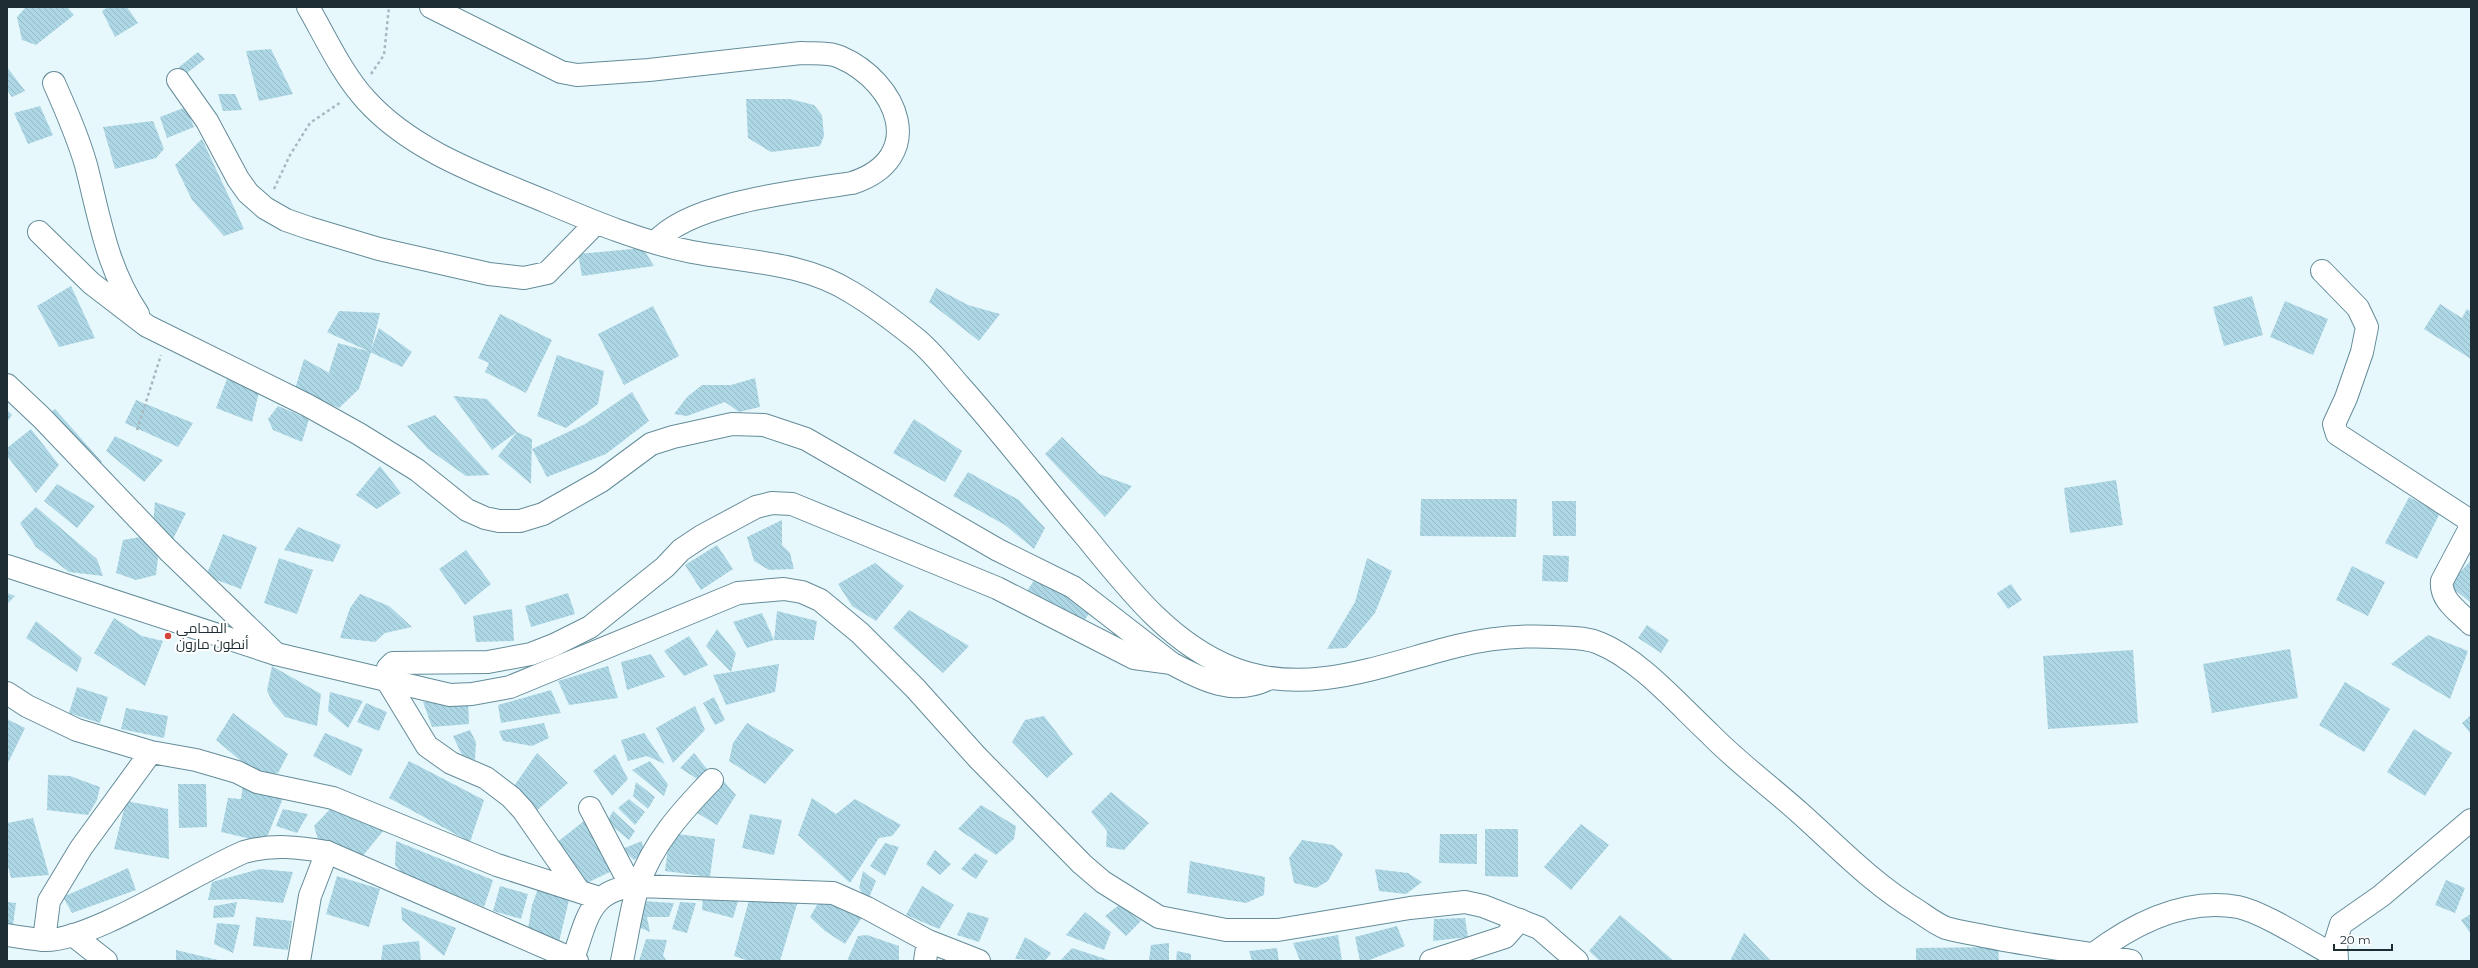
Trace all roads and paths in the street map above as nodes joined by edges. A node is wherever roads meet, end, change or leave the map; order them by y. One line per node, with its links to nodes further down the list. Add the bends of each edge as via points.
1 (308, 7): 6 (street)
2 (389, 7): 6 (path, via 384,55 370,77)
3 (432, 7): 10 (street, via 546,66 577,75 649,70 801,53 839,56 856,65 880,84 892,108 898,134 896,149 889,162 879,171 852,183 721,208 695,216)
4 (178, 80): 7 (street, via 207,121 238,179)
5 (54, 83): 12 (street, via 69,116 85,164 112,265 122,290)
6 (357, 90): 7 (path, via 310,124 290,156); 8 (street, via 382,115 411,138 508,188)
7 (265, 208): 8 (street, via 286,220 379,249 510,278 547,273)
8 (596, 224): 10 (street)
9 (39, 232): 12 (street, via 91,283)
10 (656, 242): 17 (street, via 687,251 771,263 818,276 858,295 917,339 990,420 1057,505)
11 (2322, 271): 18 (street, via 2358,308 2367,327 2362,352 2334,424 2334,430 2469,520 2469,530 2442,581 2441,590 2444,597)
12 (147, 326): 13 (street)
13 (167, 337): 15 (path); 19 (street, via 308,405 417,470 467,510 499,521 520,521 543,514 601,481 651,444 732,424 764,425 806,439 998,550 1073,588)
14 (7, 385): 20 (street, via 42,418 152,535)
15 (137, 430)
16 (7, 566): 20 (street)
17 (1145, 607): 19 (street); 22 (street, via 1184,640 1211,658 1232,668)
18 (2471, 624)
19 (1126, 627): 21 (street)
20 (276, 654): 23 (street)
21 (1171, 663): 22 (street, via 1210,681 1233,686 1249,687); 23 (street, via 1134,658 1018,598 924,557 792,504 772,503 748,511 702,536 681,550 665,567 590,627 554,645 531,654 488,662 394,663 388,668)
22 (1268, 679): 37 (street, via 1304,680 1349,676 1458,646 1519,636 1576,638 1596,642 1635,666 1665,690 1732,756 1802,815 1868,877 1898,900 1944,927 2039,948)
23 (388, 682): 31 (street, via 426,746 451,763 486,778 511,797); 32 (street, via 450,695 510,687 738,593 784,589 802,592 820,600 860,633 1082,864 1109,886 1159,917 1226,930 1278,930 1410,908 1464,902 1483,906)
24 (7, 693): 25 (street, via 77,730)
25 (151, 752): 31 (street, via 196,760 237,772 258,782 333,798 497,865); 35 (street, via 81,848 49,901)
26 (712, 780): 30 (street, via 671,824)
27 (590, 808): 30 (street)
28 (2471, 820): 38 (street, via 2381,896 2341,924 2336,940)
29 (327, 852): 34 (street, via 274,847 244,852 108,921); 39 (street); 41 (street, via 310,896)
30 (635, 886): 31 (street); 36 (street, via 833,893 879,914); 42 (street)
31 (589, 895): 39 (street, via 587,917)
32 (1520, 920): 44 (street, via 1505,937); 45 (street, via 1539,928 1553,938)
33 (7, 935): 35 (street)
34 (73, 935): 35 (street); 40 (street)
35 (44, 940)
36 (927, 951): 43 (street)
37 (2092, 955): 38 (street, via 2117,936 2145,921 2175,911 2206,906 2238,907 2265,918); 46 (street)
38 (2336, 958)
39 (575, 960)
40 (106, 961)
41 (299, 961)
42 (622, 961)
43 (979, 961)
44 (1431, 961)
45 (1576, 961)
46 (2131, 961)

